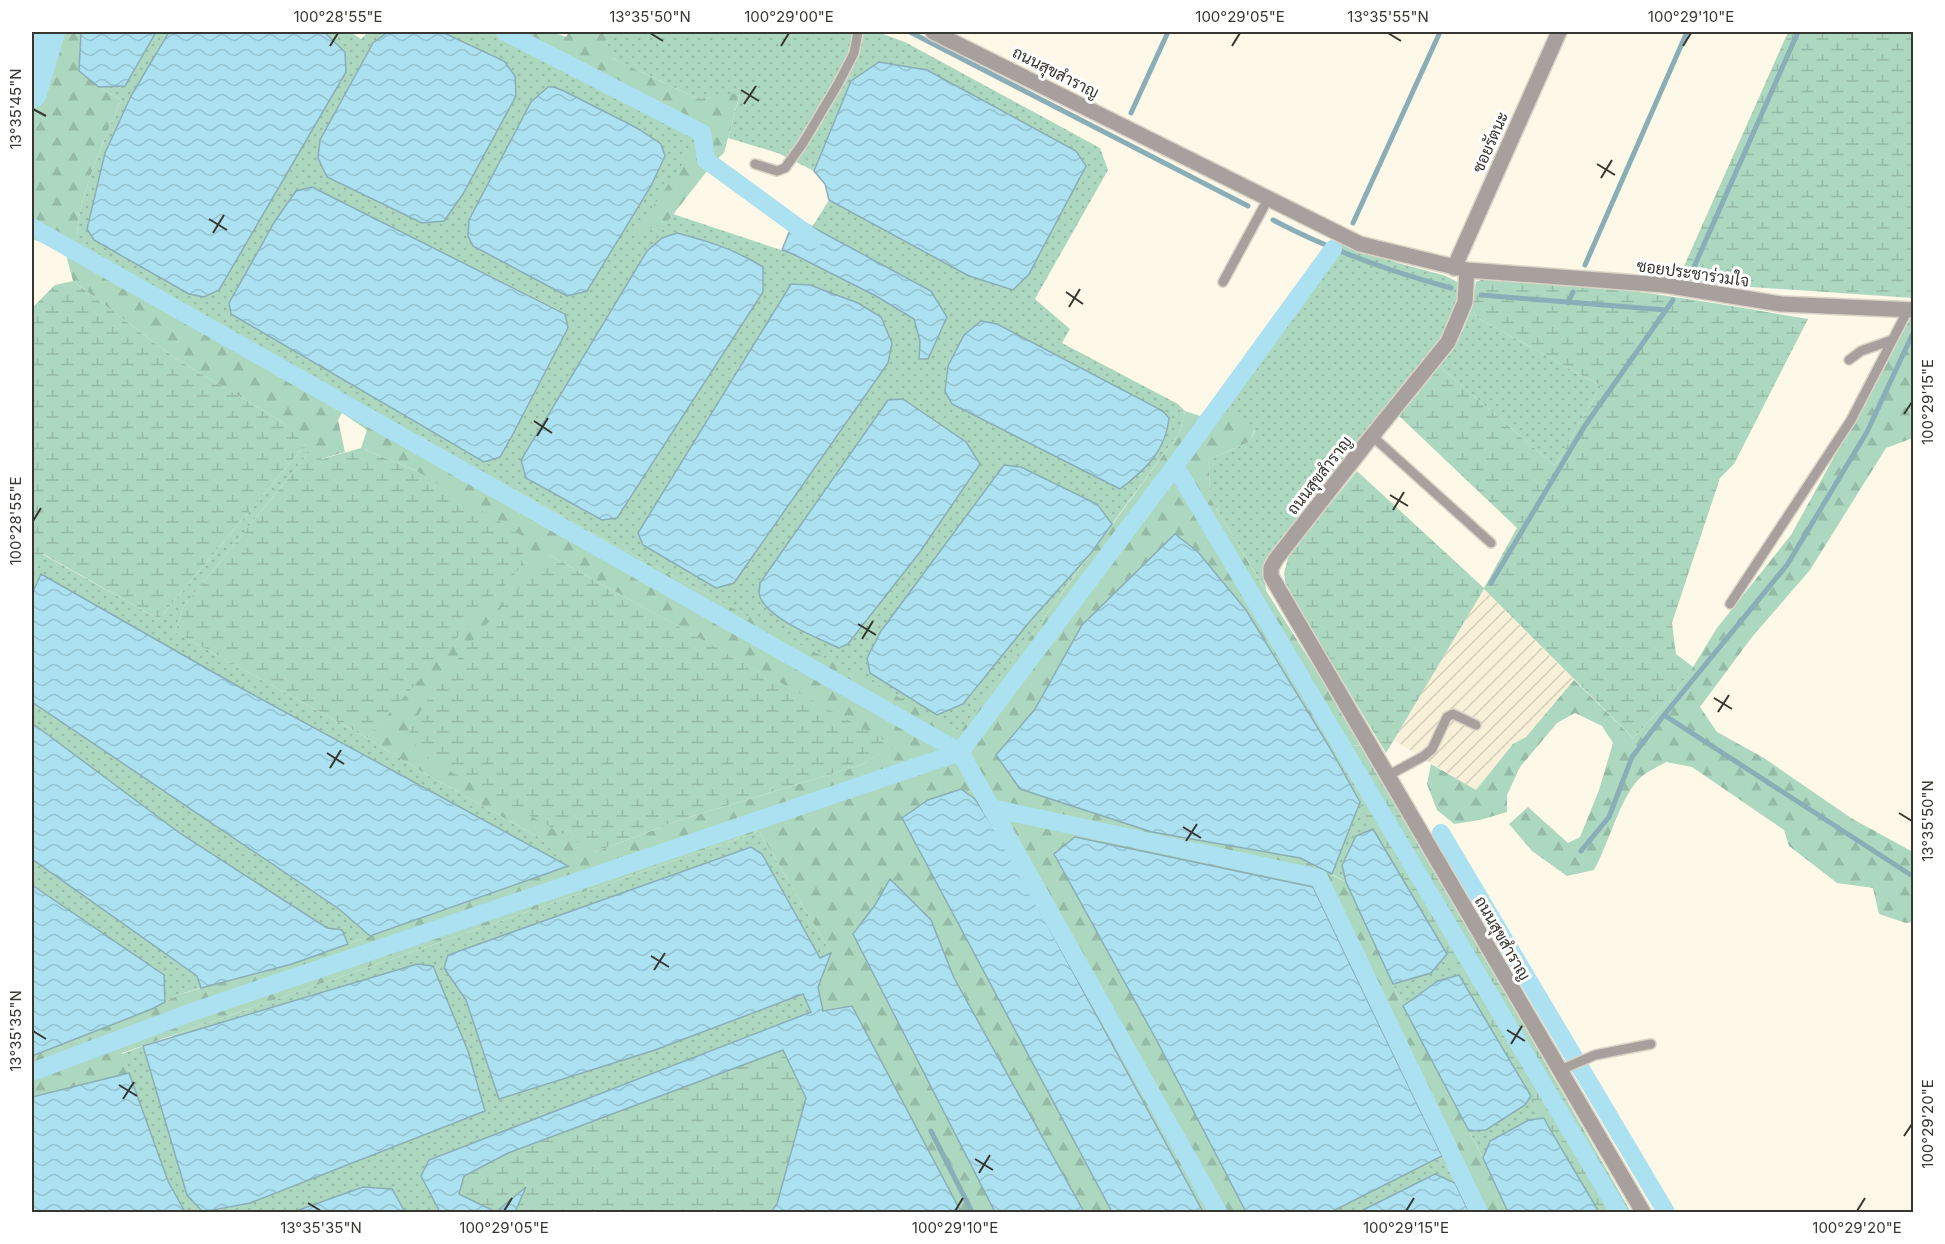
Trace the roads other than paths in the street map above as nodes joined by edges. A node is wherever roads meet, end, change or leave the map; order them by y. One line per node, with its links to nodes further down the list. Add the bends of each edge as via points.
1 (858, 32): 4 (lane, via 854,53 838,84 785,168 777,171)
2 (933, 32): 5 (street, ถนนสุขสำราญ)
3 (1559, 32): 6 (street, ซอยรัตนะ)
4 (755, 164)
5 (1268, 199): 6 (street, ถนนสุขสำราญ, via 1360,244); 7 (lane)
6 (1460, 269): 8 (street, ซอยประชาร่วมใจ, via 1664,285 1781,303); 11 (street, ถนนสุขสำราญ, via 1465,302 1448,342)
7 (1223, 282)
8 (1911, 310): 9 (lane)
9 (1892, 340): 10 (lane, via 1861,351); 13 (lane, via 1851,420)
10 (1849, 360)
11 (1372, 436): 12 (lane); 15 (street, ถนนสุขสำราญ, via 1276,560 1271,576)
12 (1491, 543)
13 (1730, 604)
14 (1476, 725): 15 (lane, via 1453,714 1447,717 1424,756)
15 (1389, 775): 17 (street, ถนนสุขสำราญ)
16 (1651, 1044): 17 (lane, via 1595,1055)
17 (1558, 1071): 18 (street, ถนนสุขสำราญ)
18 (1642, 1212)

